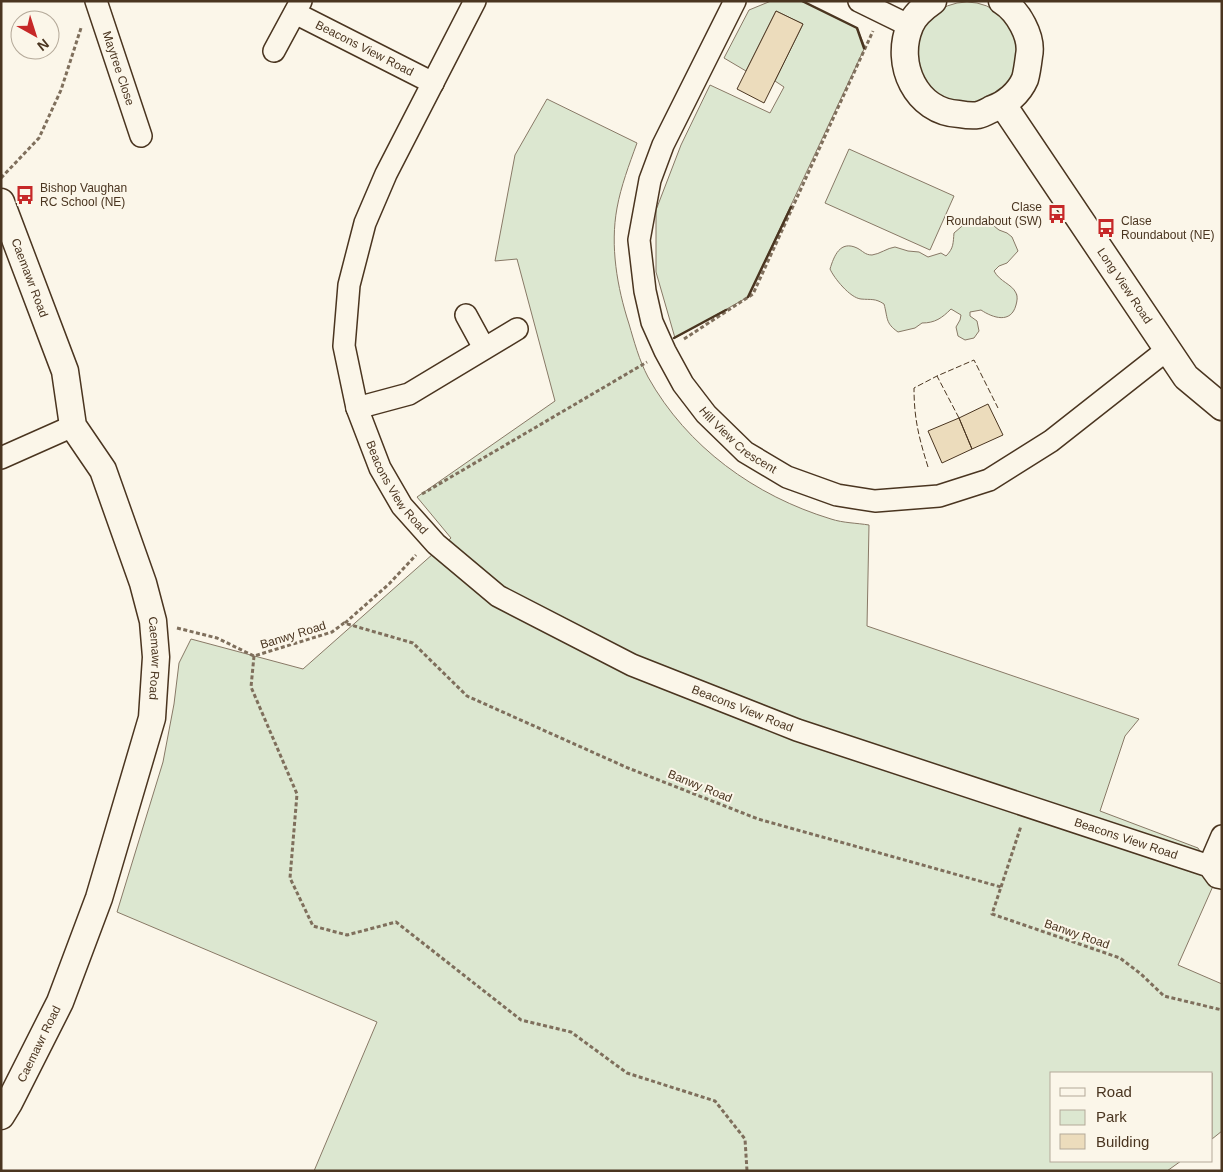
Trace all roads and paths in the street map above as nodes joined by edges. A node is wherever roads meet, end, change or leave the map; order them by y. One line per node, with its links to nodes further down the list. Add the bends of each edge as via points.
1 (96, 1): 14 (street, Maytree Close)
2 (475, 1): 12 (street, Beacons View Road)
3 (734, 1): 21 (street, Hill View Crescent, via 663,145 644,207 639,240 645,291 652,322)
4 (858, 1): 8 (street)
5 (933, 1): 10 (street, via 919,11)
6 (1002, 1): 13 (street, via 1023,23 1030,51 1024,79 1017,92)
7 (298, 7): 11 (street, Beacons View Road); 12 (street, Beacons View Road)
8 (881, 12): 10 (street); 21 (path, via 754,294)
9 (84, 19): 15 (path, via 61,90 40,138)
10 (910, 26): 13 (street, via 904,50 905,67 918,93 934,107 949,114 977,115)
11 (274, 51)
12 (433, 83): 22 (street, Beacons View Road, via 386,174 365,223 349,285 344,346)
13 (1003, 105): 20 (street, Long View Road)
14 (141, 136)
15 (1, 178)
16 (1, 202): 24 (street, Caemawr Road, via 65,371)
17 (466, 316): 19 (street)
18 (517, 329): 19 (street)
19 (484, 348): 22 (street, via 409,394)
20 (1168, 349): 21 (street, Hill View Crescent, via 1051,440 989,480 939,496 875,501 837,495 787,477 745,452 706,414 683,384); 23 (street, Long View Road, via 1186,376)
21 (665, 351): 26 (path)
22 (357, 408): 26 (street, Beacons View Road, via 380,468)
23 (1222, 408)
24 (73, 426): 25 (street); 28 (street, Caemawr Road, via 102,470 143,583)
25 (1, 458)
26 (402, 506): 27 (street, Beacons View Road)
27 (432, 539): 29 (path); 33 (street, Beacons View Road, via 498,596 632,665 797,730)
28 (153, 621): 30 (path, Banwy Road, via 217,638); 36 (street, Caemawr Road, via 156,657 152,718 99,898 60,1002)
29 (344, 624): 30 (path, Banwy Road, via 332,632); 34 (path, Banwy Road, via 413,643 467,696 628,768 758,819)
30 (254, 656): 37 (path, via 251,687 297,794 290,878 313,926 347,935 396,922 521,1020 571,1032 627,1073 715,1101 745,1139)
31 (1023, 821): 34 (path)
32 (1222, 836): 33 (street)
33 (1216, 872)
34 (1001, 887): 35 (path, Banwy Road, via 992,914 1120,958 1164,996)
35 (1222, 1010)
36 (1, 1116)
37 (747, 1171)

